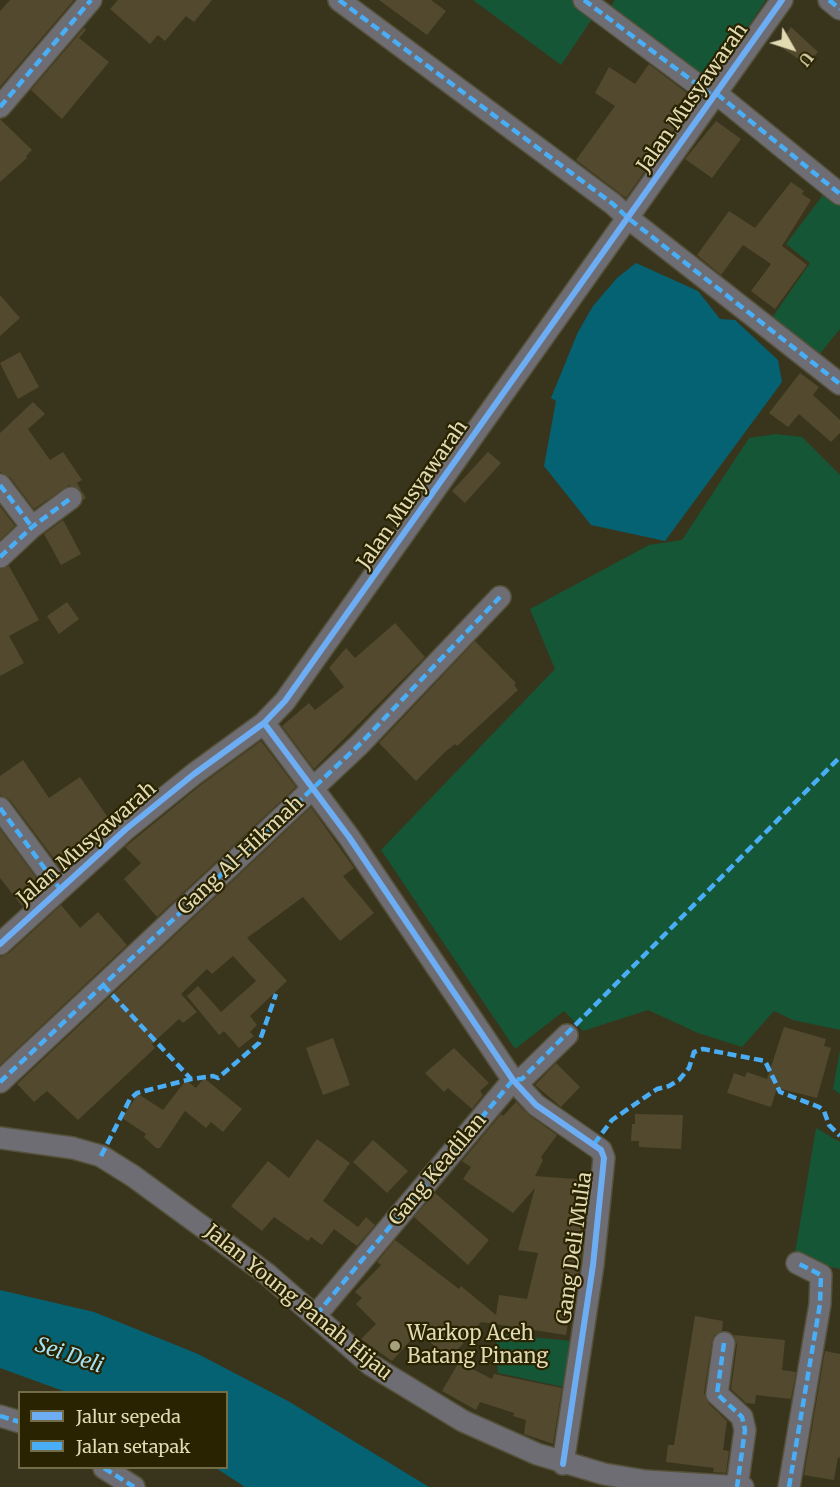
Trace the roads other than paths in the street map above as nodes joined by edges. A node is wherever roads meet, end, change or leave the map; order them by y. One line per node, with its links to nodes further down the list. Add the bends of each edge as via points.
1 (91, 0): 8 (street)
2 (339, 0): 10 (street)
3 (584, 0): 7 (street)
4 (782, 0): 7 (street, Jalan Musyawarah)
5 (829, 0): 6 (street)
6 (840, 9)
7 (716, 96): 9 (street); 10 (street, Jalan Musyawarah)
8 (0, 106)
9 (840, 194)
10 (628, 219): 11 (street); 17 (street, Jalan Musyawarah, via 340,627)
11 (840, 384)
12 (0, 485): 14 (street)
13 (72, 498): 14 (street)
14 (32, 527): 15 (street)
15 (0, 557)
16 (500, 597): 18 (street, Gang Al-Hikmah)
17 (264, 723): 18 (street); 20 (street, Jalan Musyawarah, via 160,801)
18 (312, 790): 23 (street, via 349,837); 24 (street, Gang Al-Hikmah)
19 (0, 808): 20 (street)
20 (60, 889): 21 (street, Jalan Musyawarah)
21 (0, 944)
22 (567, 1035): 23 (street, Gang Keadilan, via 522,1079)
23 (513, 1080): 27 (street, Gang Keadilan); 31 (street, Gang Deli Mulia, via 536,1105 601,1150 604,1158 593,1265)
24 (0, 1082)
25 (0, 1137): 27 (street, Jalan Young Panah Hijau, via 101,1156 252,1263)
26 (797, 1263): 36 (street, via 821,1275 820,1304)
27 (316, 1315): 31 (street, Jalan Young Panah Hijau, via 391,1379 463,1421)
28 (724, 1343): 34 (street, via 717,1394 742,1417 745,1430)
29 (0, 1416): 30 (street)
30 (18, 1421)
31 (563, 1464): 34 (street, Jalan Young Panah Hijau, via 646,1481)
32 (107, 1469): 33 (street)
33 (134, 1487)
34 (737, 1487): 35 (street, Jalan Young Panah Hijau)
35 (742, 1487)
36 (789, 1487)

